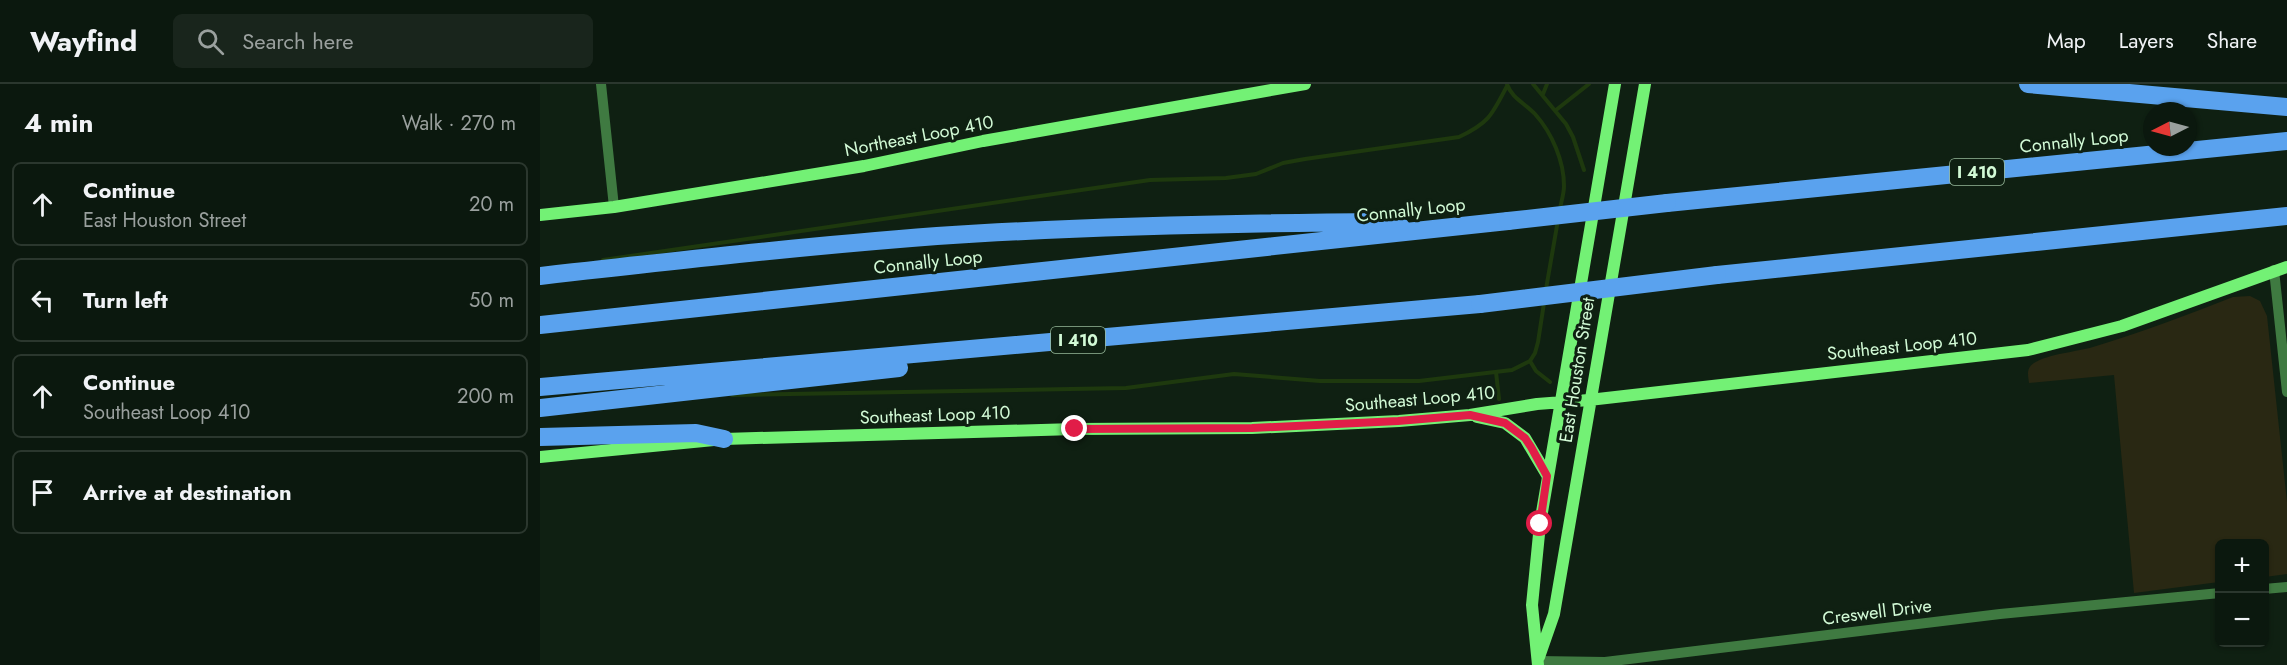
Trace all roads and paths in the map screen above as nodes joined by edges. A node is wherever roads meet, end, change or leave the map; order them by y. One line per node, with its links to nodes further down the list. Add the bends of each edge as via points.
1 (601, 84): 8 (street)
2 (1305, 84): 8 (main road, Northeast Loop 410, via 864,166)
3 (1615, 84): 20 (main road, East Houston Street)
4 (1645, 84): 19 (main road, East Houston Street)
5 (2028, 84): 6 (highway)
6 (2287, 107)
7 (2287, 141): 11 (highway, Connally Loop / I 410, bridge)
8 (614, 207): 9 (main road, Northeast Loop 410)
9 (540, 215)
10 (2287, 216): 16 (highway, I 410, bridge, via 1717,275 1480,304)
11 (1411, 231): 14 (highway, via 1386,222 1156,225 937,236); 15 (highway, Connally Loop / I 410)
12 (2287, 267): 13 (main road, Southeast Loop 410)
13 (2274, 270): 18 (street); 19 (main road, Southeast Loop 410, via 2122,326 2028,350)
14 (540, 276)
15 (540, 325)
16 (995, 347): 17 (highway, I 410); 21 (highway, via 902,367)
17 (540, 387)
18 (2287, 392)
19 (1589, 400): 20 (main road, Southeast Loop 410); 30 (main road, East Houston Street, via 1554,614)
20 (1560, 402): 22 (main road, Southeast Loop 410); 26 (main road, East Houston Street)
21 (540, 408)
22 (1470, 415): 24 (main road, Southeast Loop 410, via 1252,428); 26 (main road, via 1505,423 1525,438)
23 (540, 437): 24 (highway, via 696,433)
24 (724, 439): 25 (main road, Southeast Loop 410)
25 (540, 457)
26 (1547, 476): 30 (main road, East Houston Street, via 1532,605)
27 (2287, 587): 28 (street)
28 (2269, 589)
29 (2215, 593): 30 (street, Creswell Drive, via 2000,614 1605,662)
30 (1538, 663)

